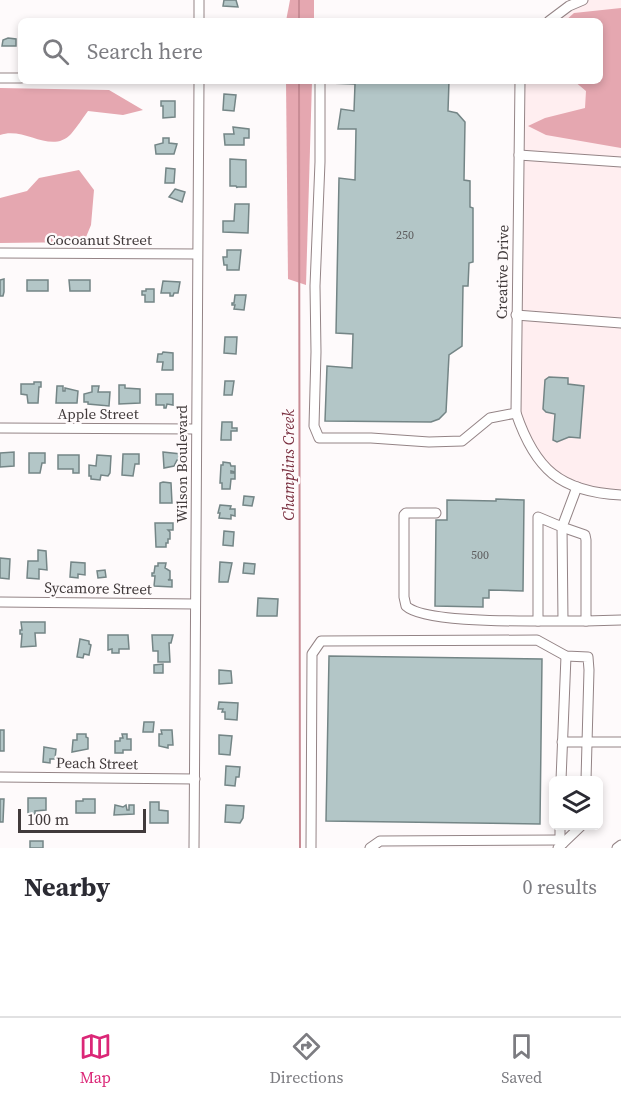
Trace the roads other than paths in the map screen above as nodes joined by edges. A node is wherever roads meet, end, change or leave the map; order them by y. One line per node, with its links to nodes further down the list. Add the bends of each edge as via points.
1 (199, 0): 3 (street)
2 (583, 0): 4 (street)
3 (199, 18)
4 (553, 18)
5 (0, 78): 6 (street)
6 (18, 78)
7 (199, 84): 13 (street, Wilson Boulevard)
8 (320, 84): 16 (street, via 314,426 319,438 462,441 490,418)
9 (520, 84): 10 (street, Creative Drive)
10 (519, 155): 11 (street); 14 (street, Creative Drive)
11 (621, 162)
12 (0, 253): 13 (street, Cocoanut Street)
13 (197, 254): 18 (street, Wilson Boulevard)
14 (516, 315): 15 (street); 16 (street, Creative Drive)
15 (621, 323)
16 (516, 413): 19 (street, Creative Drive, via 537,459 564,482)
17 (0, 428): 18 (street, Apple Street)
18 (196, 429): 24 (street, Wilson Boulevard)
19 (577, 487): 20 (street); 22 (street)
20 (621, 495)
21 (436, 513): 26 (street, via 404,515 406,606 417,612 469,620)
22 (562, 527): 26 (street, via 538,518); 27 (street); 28 (street, via 585,535)
23 (0, 602): 24 (street, Sycamore Street)
24 (195, 604): 36 (street, Wilson Boulevard)
25 (621, 620): 28 (street)
26 (538, 621): 27 (street)
27 (563, 621): 28 (street)
28 (586, 621)
29 (566, 656): 30 (street); 31 (street, via 588,657); 41 (street, via 537,640 321,641 312,654)
30 (562, 742): 31 (street); 33 (street)
31 (588, 742): 32 (street); 34 (street)
32 (621, 742)
33 (561, 776)
34 (586, 776)
35 (0, 777): 36 (street, Peach Street)
36 (195, 779): 40 (street, Wilson Boulevard)
37 (575, 830): 39 (street)
38 (484, 844): 39 (street); 42 (street, via 380,841)
39 (560, 844)
40 (194, 848)
41 (311, 848)
42 (370, 848)

